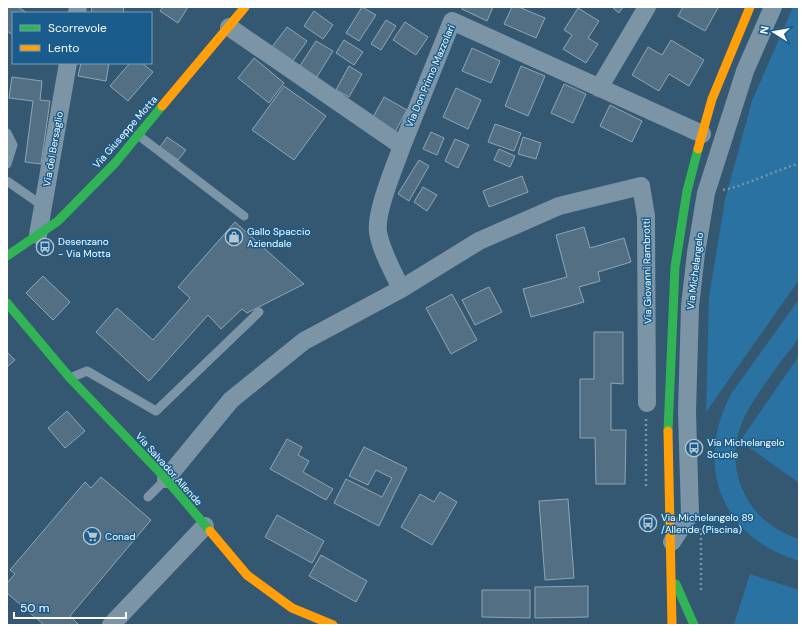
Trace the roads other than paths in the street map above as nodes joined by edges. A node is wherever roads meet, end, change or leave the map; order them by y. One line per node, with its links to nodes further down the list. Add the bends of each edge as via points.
1 (245, 7): 5 (street, Via Giuseppe Motta)
2 (647, 7): 7 (street)
3 (750, 7): 9 (street, Via Michelangelo, via 712,99)
4 (773, 7): 26 (street, Via Michelangelo, via 745,71 706,193 690,306 687,412 690,514)
5 (228, 27): 10 (street, Via Giuseppe Motta); 11 (street)
6 (68, 64): 14 (street, Via del Bersaglio)
7 (599, 88): 9 (street, Via Don Primo Mazzolari); 11 (street, Via Don Primo Mazzolari, via 452,21)
8 (7, 133): 12 (lane, via 13,145)
9 (702, 134): 26 (street, Via Michelangelo, via 687,191 675,267 668,417)
10 (138, 135): 15 (lane); 16 (street, Via Giuseppe Motta, via 116,162 58,221)
11 (402, 146): 18 (street, via 378,218 378,231 383,247)
12 (7, 164)
13 (7, 181): 14 (lane)
14 (43, 206): 16 (street, Via del Bersaglio)
15 (244, 216)
16 (38, 235): 17 (street, Via Giuseppe Motta)
17 (7, 256)
18 (401, 289): 22 (street, Via Giovanni Rambrotti, via 479,241 559,206 641,186 646,216); 23 (street, Via Giovanni Rambrotti, via 304,341 231,400)
19 (7, 303): 21 (street, Via Salvador Allende)
20 (259, 312): 21 (lane, via 156,411 87,372)
21 (70, 378): 23 (street, Via Salvador Allende)
22 (646, 403)
23 (166, 479): 24 (lane); 25 (street, Via Salvador Allende)
24 (148, 497)
25 (205, 526): 30 (street); 31 (street, Via Salvador Allende, via 247,575 292,608)
26 (672, 542): 27 (street, Via Michelangelo)
27 (671, 572): 28 (street, Via Michelangelo); 33 (street, Via Michelangelo)
28 (672, 600): 29 (street); 32 (street, Via Michelangelo)
29 (663, 617)
30 (111, 625)
31 (333, 625)
32 (672, 625)
33 (694, 625)

